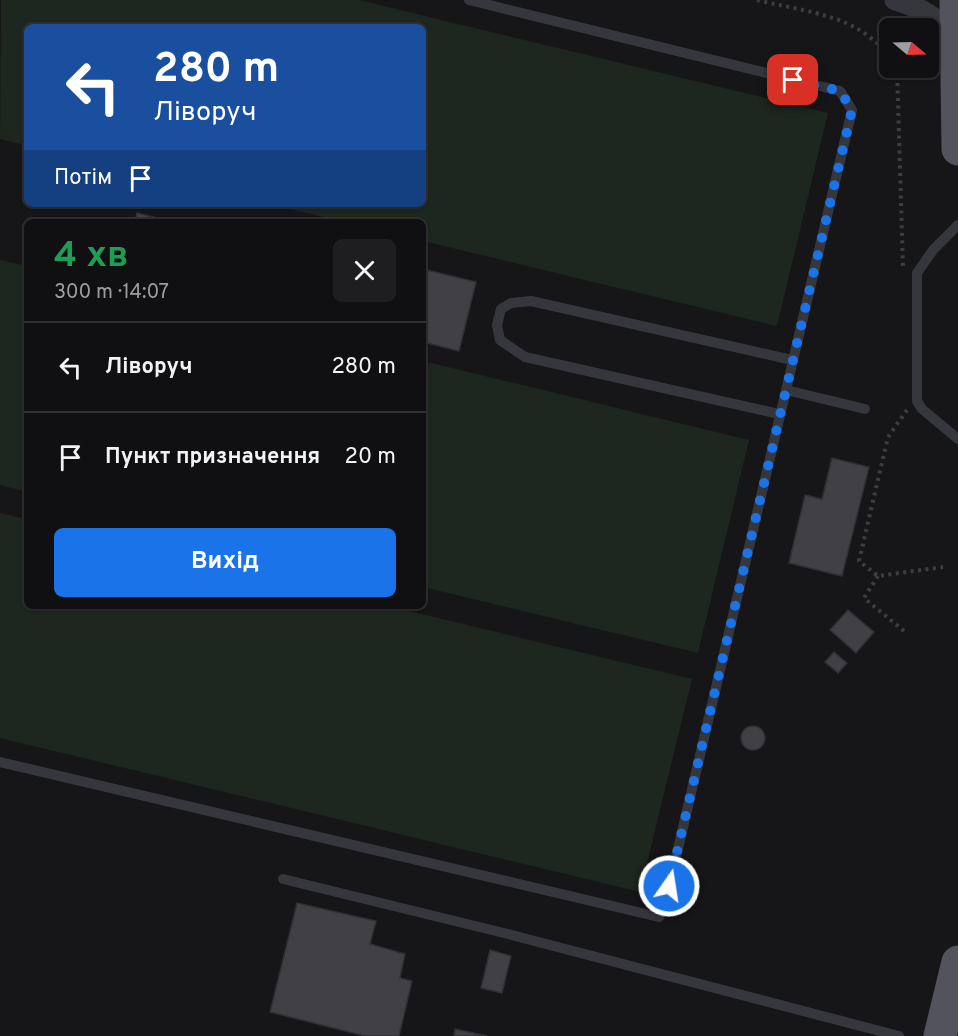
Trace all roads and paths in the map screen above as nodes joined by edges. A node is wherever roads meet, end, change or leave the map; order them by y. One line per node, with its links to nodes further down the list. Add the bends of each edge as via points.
1 (469, 0): 11 (lane, via 840,91 852,110)
2 (757, 0): 6 (path, via 849,24)
3 (895, 0): 5 (street, via 939,20)
4 (956, 0): 5 (main road)
5 (956, 36): 8 (main road)
6 (879, 46)
7 (897, 78): 10 (path)
8 (958, 149)
9 (958, 225): 16 (lane, via 917,273 917,401)
10 (903, 270)
11 (792, 360): 12 (lane); 15 (lane, via 531,301 511,303 501,309 497,325 500,340 525,357)
12 (786, 390): 14 (lane); 15 (lane)
13 (907, 400): 18 (path, via 908,411 888,437 859,561)
14 (865, 409)
15 (779, 414): 20 (lane, via 664,908 658,917)
16 (958, 439)
17 (943, 567): 18 (path)
18 (878, 576): 19 (path, via 864,598)
19 (904, 631)
20 (0, 762)
21 (283, 879): 23 (lane, via 508,934)
22 (958, 962): 25 (main road)
23 (876, 1033): 24 (lane)
24 (899, 1036)
25 (940, 1036)

